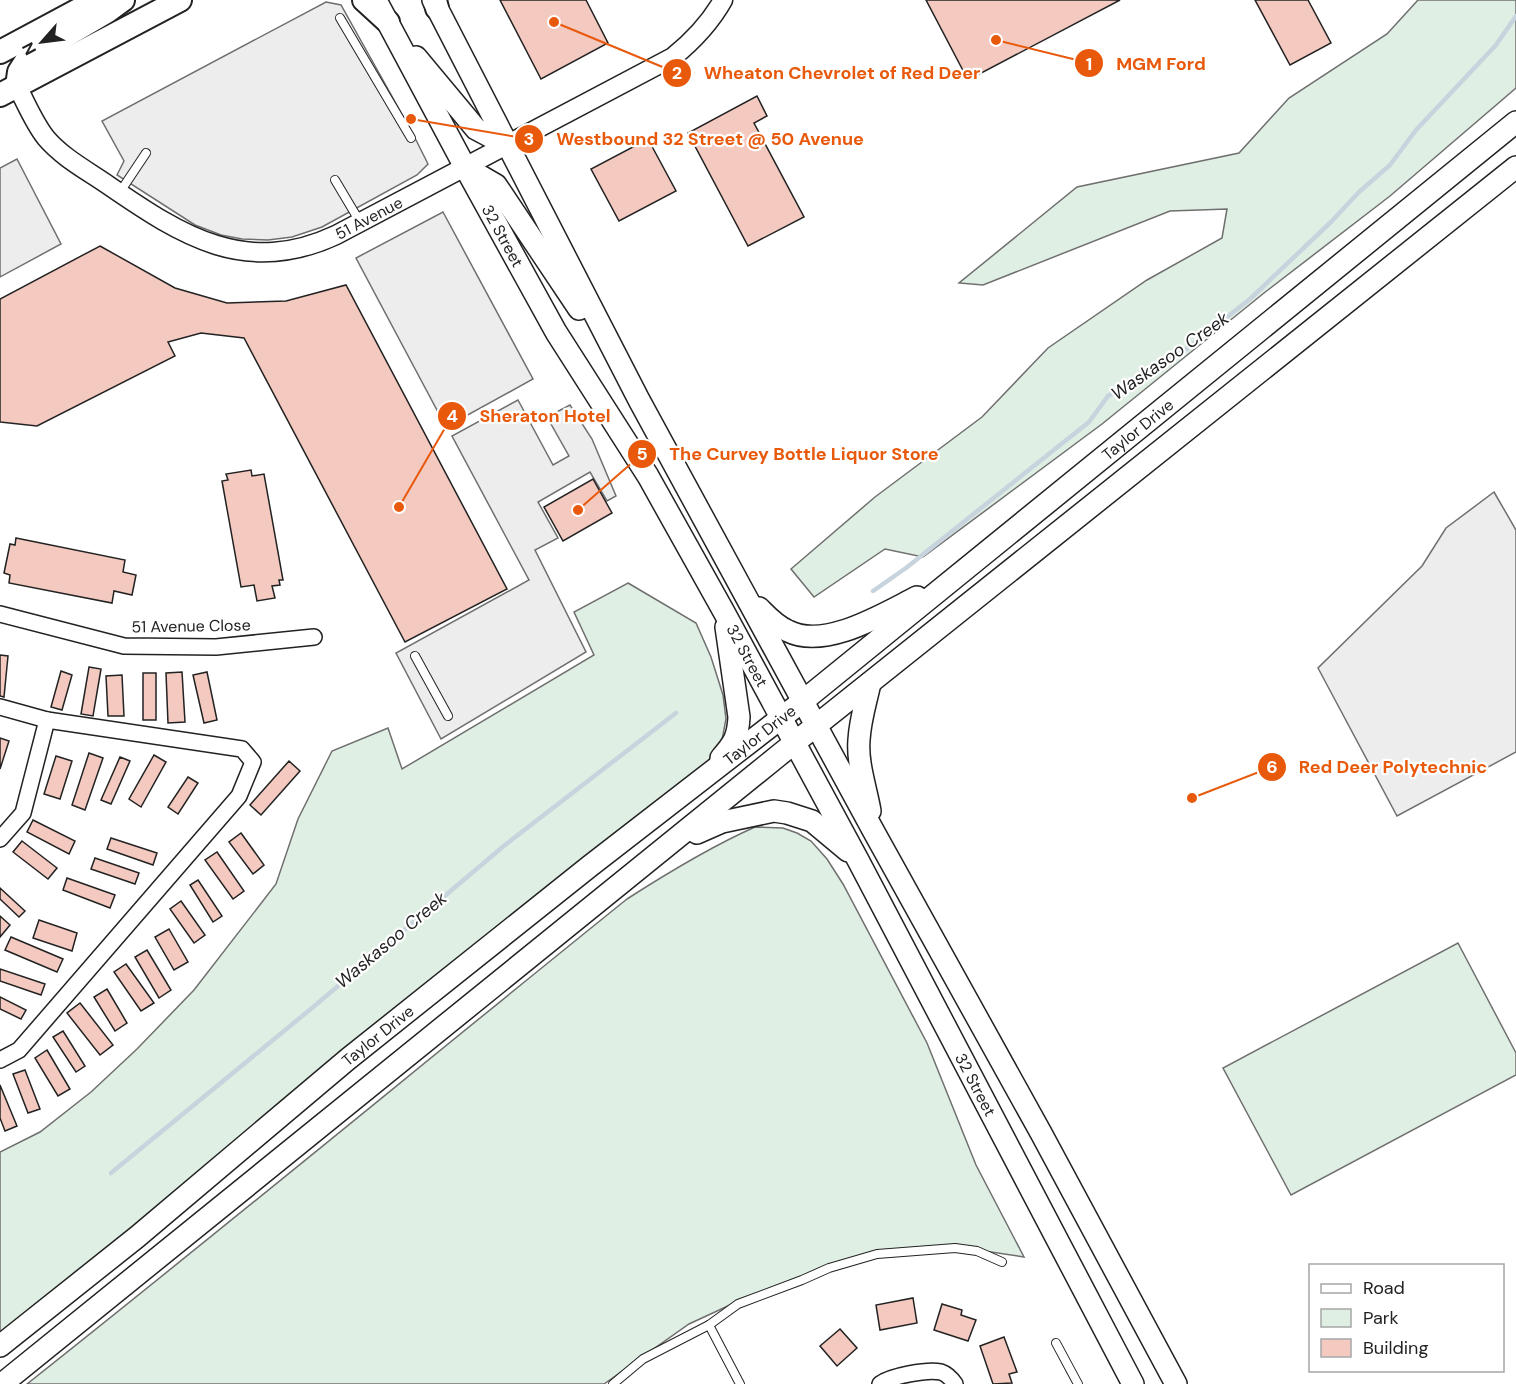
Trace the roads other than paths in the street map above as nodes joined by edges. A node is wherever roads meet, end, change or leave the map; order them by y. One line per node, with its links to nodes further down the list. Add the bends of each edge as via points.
1 (97, 0): 11 (main road)
2 (123, 0): 13 (main road, via 28,58)
3 (364, 0): 9 (main road)
4 (376, 0): 9 (main road, 32 Street)
5 (723, 0): 16 (street, 51 Avenue, via 693,42 673,57)
6 (179, 2): 13 (main road)
7 (435, 3): 16 (main road, 32 Street)
8 (340, 18): 15 (lane)
9 (388, 22): 16 (main road, via 476,129); 18 (main road, 32 Street)
10 (0, 33): 11 (main road)
11 (30, 36): 12 (main road)
12 (0, 52)
13 (9, 91): 21 (street, 51 Avenue, via 48,141)
14 (1516, 122): 24 (main road, Taylor Drive)
15 (411, 138)
16 (508, 146): 18 (street, 51 Avenue); 23 (main road, 32 Street)
17 (146, 153): 21 (lane)
18 (465, 167): 22 (street, 51 Avenue); 23 (main road, via 496,185); 26 (main road, 32 Street, via 556,332 648,476)
19 (1516, 167): 30 (main road, Taylor Drive)
20 (335, 180): 22 (lane)
21 (120, 193): 22 (street, 51 Avenue, via 186,233 218,246 253,253 304,248)
22 (360, 222)
23 (639, 400): 25 (main road, 32 Street)
24 (955, 578): 25 (main road, via 860,626 813,638 790,633); 31 (main road, Taylor Drive)
25 (748, 598): 31 (main road, 32 Street)
26 (724, 612): 34 (main road, 32 Street); 38 (main road, via 738,730 735,741)
27 (0, 614): 28 (street, 51 Avenue Close, via 124,646 216,647)
28 (314, 637)
29 (415, 656): 33 (lane)
30 (870, 683): 36 (main road, Taylor Drive); 39 (main road, via 861,718 859,751)
31 (803, 700): 34 (main road, Taylor Drive); 36 (main road, 32 Street)
32 (0, 707): 35 (street)
33 (448, 716)
34 (781, 718): 37 (main road, 32 Street); 38 (main road, Taylor Drive)
35 (47, 720): 40 (street, via 23,813); 43 (street, via 242,749 253,762 239,796 19,1050)
36 (817, 726): 37 (main road, Taylor Drive); 39 (main road, 32 Street)
37 (795, 743): 41 (main road, Taylor Drive); 42 (main road, 32 Street)
38 (704, 779): 47 (main road, Taylor Drive, via 357,1052)
39 (874, 832): 55 (main road, 32 Street)
40 (0, 839)
41 (669, 846): 42 (main road, via 722,822 774,811 812,821); 48 (main road, Taylor Drive)
42 (858, 860): 54 (main road, 32 Street)
43 (0, 1060)
44 (1002, 1262): 45 (lane, via 977,1251 955,1248 877,1254 829,1268 738,1304)
45 (709, 1325): 49 (lane, via 643,1359); 50 (lane)
46 (1056, 1343): 53 (lane)
47 (0, 1346)
48 (2, 1384)
49 (613, 1384)
50 (740, 1384)
51 (880, 1384): 52 (street, via 894,1377 938,1371)
52 (955, 1384)
53 (1078, 1384)
54 (1133, 1384)
55 (1176, 1384)

